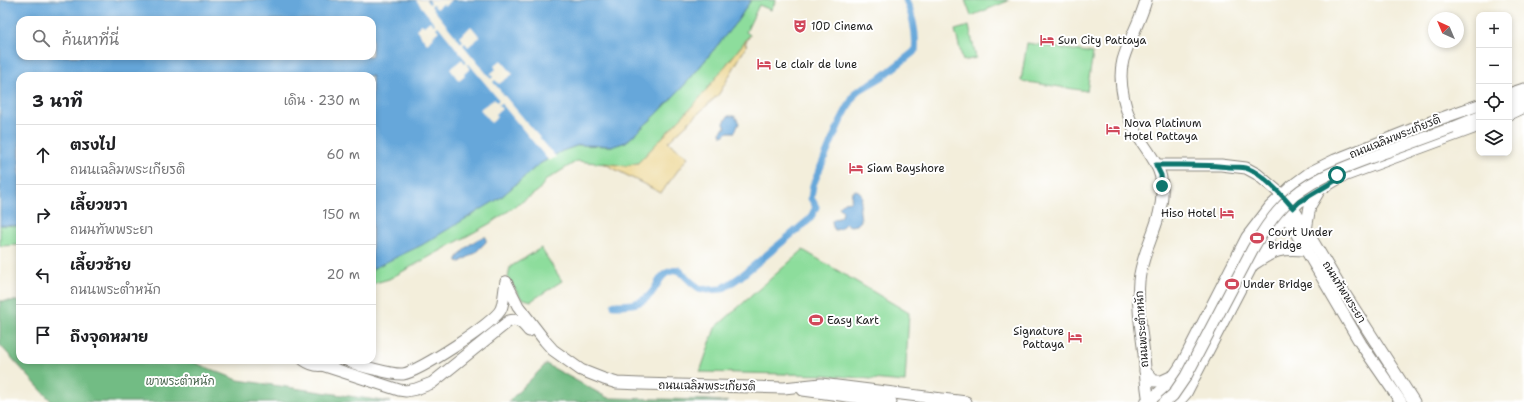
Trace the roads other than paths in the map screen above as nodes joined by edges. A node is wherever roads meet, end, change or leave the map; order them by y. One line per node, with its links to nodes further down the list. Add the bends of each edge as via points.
1 (1146, 0): 12 (main road, ถนนพระตำหนัก, via 1123,60 1122,82 1132,124)
2 (1524, 89): 3 (main road)
3 (1512, 93)
4 (1524, 98): 5 (main road)
5 (1512, 104)
6 (1476, 106): 11 (main road, ถนนเฉลิมพระเกียรติ)
7 (1524, 108): 8 (main road)
8 (1512, 113)
9 (1476, 118): 35 (main road, bridge, via 1326,176 1303,189 1283,206 1252,250 1186,376)
10 (1476, 127): 13 (main road, ถนนเฉลิมพระเกียรติ)
11 (1335, 160): 13 (main road, via 1334,171); 15 (main road, ถนนเฉลิมพระเกียรติ, via 1301,178)
12 (1156, 165): 15 (main road, ถนนทัพพระยา, via 1246,168 1257,174); 26 (main road, ถนนพระตำหนัก, via 1162,179 1162,202 1139,281)
13 (1341, 177): 14 (main road, ถนนเฉลิมพระเกียรติ)
14 (1320, 189): 16 (main road, ถนนเฉลิมพระเกียรติ); 17 (main road, via 1310,206)
15 (1279, 198): 16 (main road, ถนนทัพพระยา); 19 (main road, ถนนเฉลิมพระเกียรติ, via 1254,226)
16 (1289, 211): 17 (main road, ถนนทัพพระยา); 18 (main road, ถนนทัพพระยา); 20 (main road, ถนนเฉลิมพระเกียรติ)
17 (1306, 230): 21 (main road, ถนนทัพพระยา)
18 (1305, 250): 20 (main road, via 1278,250); 21 (main road, ถนนทัพพระยา)
19 (1239, 252): 20 (main road, via 1249,251 1253,254); 22 (main road, ถนนเฉลิมพระเกียรติ)
20 (1254, 262): 27 (main road, ถนนเฉลิมพระเกียรติ)
21 (1323, 270): 37 (main road, ถนนทัพพระยา, via 1376,368); 38 (main road, ถนนทัพพระยา)
22 (1183, 362): 27 (main road, via 1184,370 1187,372); 28 (main road, ถนนเฉลิมพระเกียรติ)
23 (310, 364): 25 (main road, ถนนเฉลิมพระเกียรติ)
24 (361, 364): 29 (main road, ถนนเฉลิมพระเกียรติ, via 395,374 416,370 480,330 498,314 502,309 506,282 518,306 560,356 592,375 617,383)
25 (322, 365): 29 (main road, ถนนเฉลิมพระเกียรติ, via 399,390 416,389 432,382 502,326 515,319 564,366 578,374 608,387)
26 (1145, 371): 28 (main road, via 1154,381 1162,381); 34 (main road, ถนนพระตำหนัก)
27 (1197, 371): 36 (main road, ถนนเฉลิมพระเกียรติ, via 1186,393)
28 (1174, 375): 34 (main road, ถนนเฉลิมพระเกียรติ)
29 (630, 383): 30 (main road, ถนนเฉลิมพระเกียรติ)
30 (784, 388): 31 (main road, ถนนเฉลิมพระเกียรติ, via 816,400); 32 (main road); 33 (main road, ถนนเฉลิมพระเกียรติ, via 821,384)
31 (834, 402)
32 (891, 402)
33 (966, 402)
34 (1148, 402)
35 (1165, 402)
36 (1178, 402)
37 (1401, 402)
38 (1414, 402)

